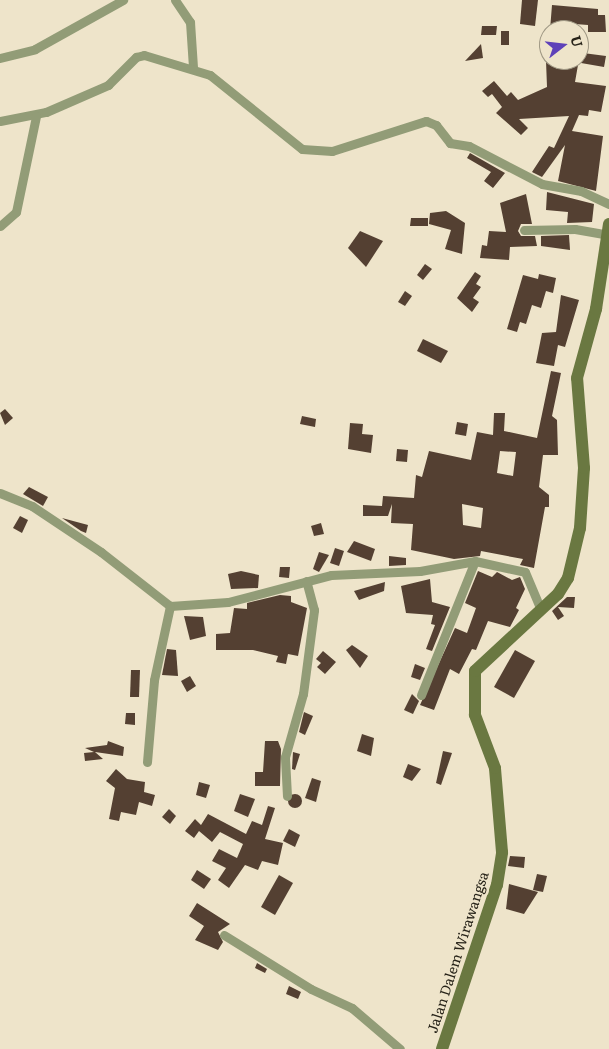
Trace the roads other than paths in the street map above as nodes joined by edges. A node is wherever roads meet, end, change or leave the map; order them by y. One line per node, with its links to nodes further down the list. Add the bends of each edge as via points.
1 (123, 0): 3 (street, via 35,49)
2 (175, 0): 4 (street, via 190,22)
3 (0, 58)
4 (193, 67): 5 (street, via 140,55 108,85); 7 (street, via 210,75 302,149 332,150 426,121 436,125 450,143 469,146 542,184 581,190)
5 (36, 116): 6 (street); 8 (street, via 16,212)
6 (0, 121)
7 (609, 204)
8 (0, 226)
9 (524, 230): 10 (street)
10 (608, 231): 15 (street, Jalan Dalem Wirawangsa, via 596,309 577,378 584,468 580,528 568,578)
11 (0, 493): 14 (street, via 32,506 101,552)
12 (475, 561): 13 (street); 15 (street, via 525,572); 16 (street)
13 (306, 581): 14 (street, via 228,602); 18 (street, via 314,610 303,694 285,757)
14 (170, 606): 17 (street, via 154,680)
15 (541, 610): 21 (street, Jalan Dalem Wirawangsa, via 474,671 475,715 495,768 502,852 497,885)
16 (421, 695)
17 (147, 762)
18 (287, 796)
19 (224, 935): 20 (street, via 311,989 352,1008)
20 (400, 1049)
21 (442, 1049)

